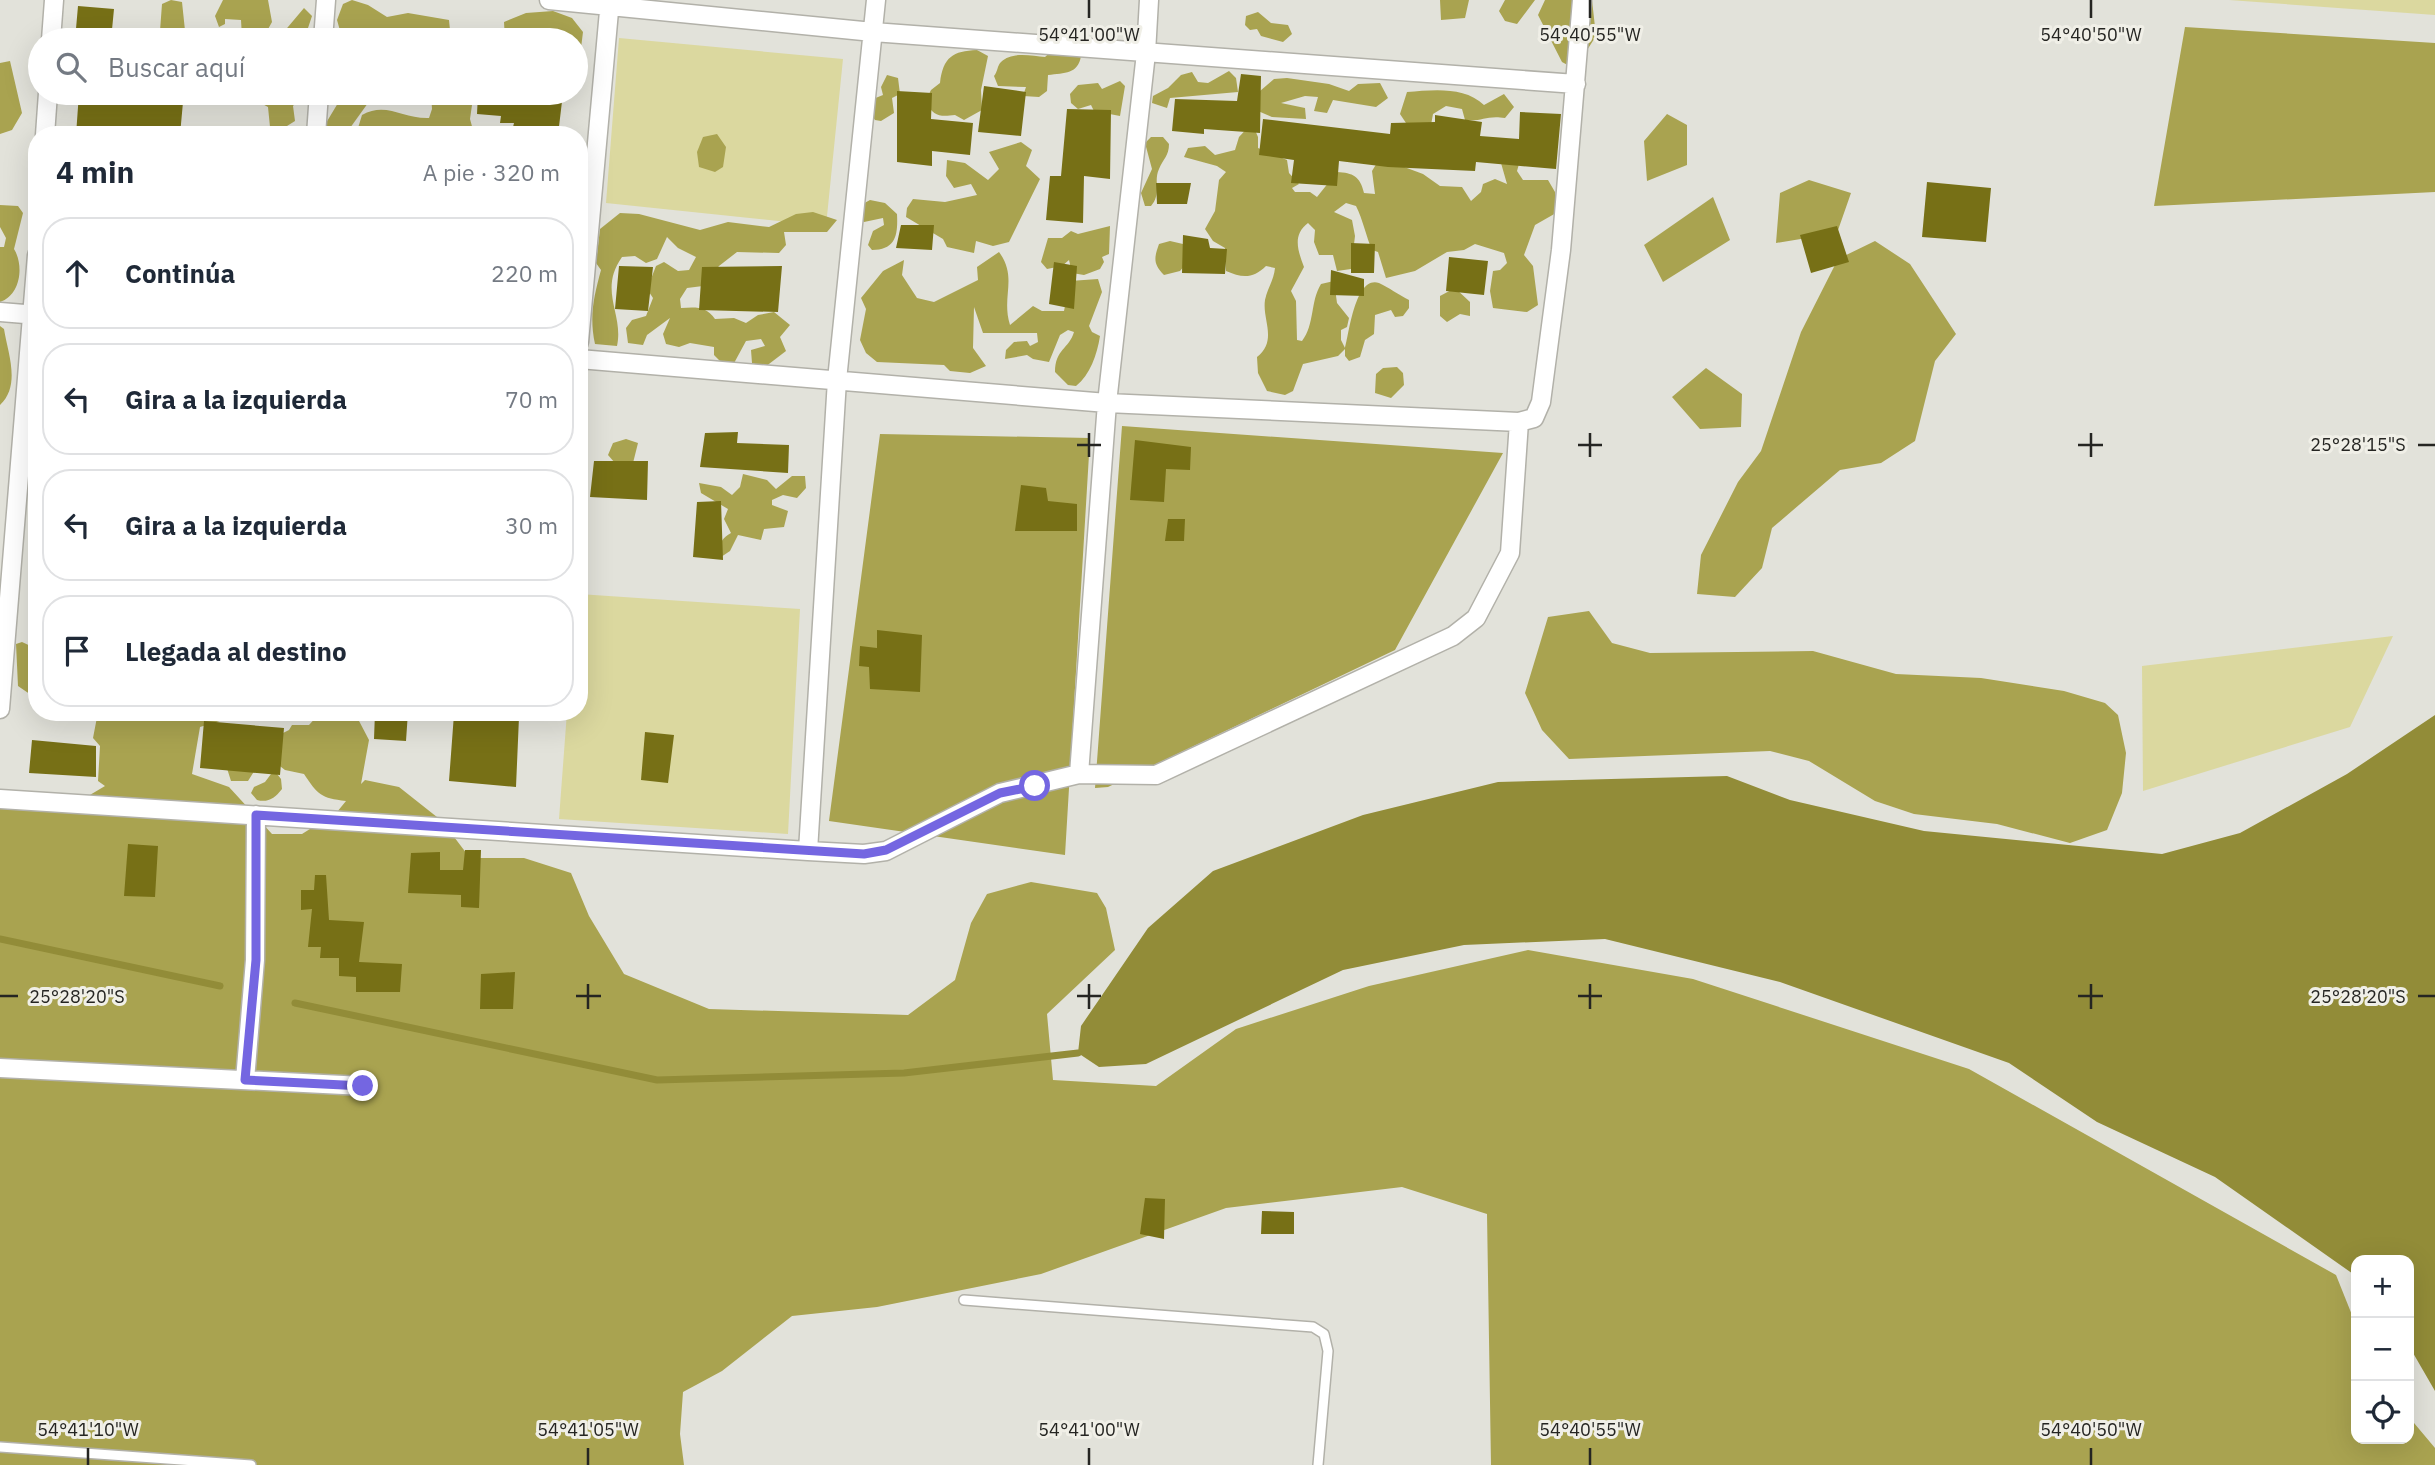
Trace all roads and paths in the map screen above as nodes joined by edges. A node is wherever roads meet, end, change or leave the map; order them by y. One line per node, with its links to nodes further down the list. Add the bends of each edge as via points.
1 (54, 0): 8 (street)
2 (326, 0): 9 (street)
3 (549, 0): 7 (street)
4 (876, 0): 10 (street)
5 (1149, 0): 11 (street)
6 (1582, 0): 12 (street)
7 (609, 3): 10 (street); 17 (street)
8 (52, 28)
9 (324, 28)
10 (873, 32): 11 (street); 21 (street)
11 (1146, 53): 12 (street); 23 (street)
12 (1576, 84): 24 (street, via 1541,402 1534,418)
13 (47, 105): 15 (street)
14 (318, 105): 16 (street)
15 (46, 126)
16 (317, 126)
17 (588, 240)
18 (0, 313): 19 (street)
19 (28, 315)
20 (588, 360): 21 (street)
21 (837, 380): 23 (street); 29 (street)
22 (28, 394): 25 (street)
23 (1107, 402): 24 (street); 26 (street)
24 (1519, 422): 26 (street, via 1510,553 1476,618 1454,636 1156,775)
25 (0, 709)
26 (1079, 774): 29 (street, via 991,796 886,850 864,854)
27 (0, 799): 28 (street)
28 (256, 815): 29 (street); 31 (street, via 256,960)
29 (808, 851)
30 (0, 1068): 31 (street)
31 (245, 1080): 32 (street)
32 (363, 1086)
33 (964, 1300): 36 (lane, via 1312,1327 1324,1334 1328,1351)
34 (0, 1447): 35 (lane)
35 (251, 1465)
36 (1318, 1465)

